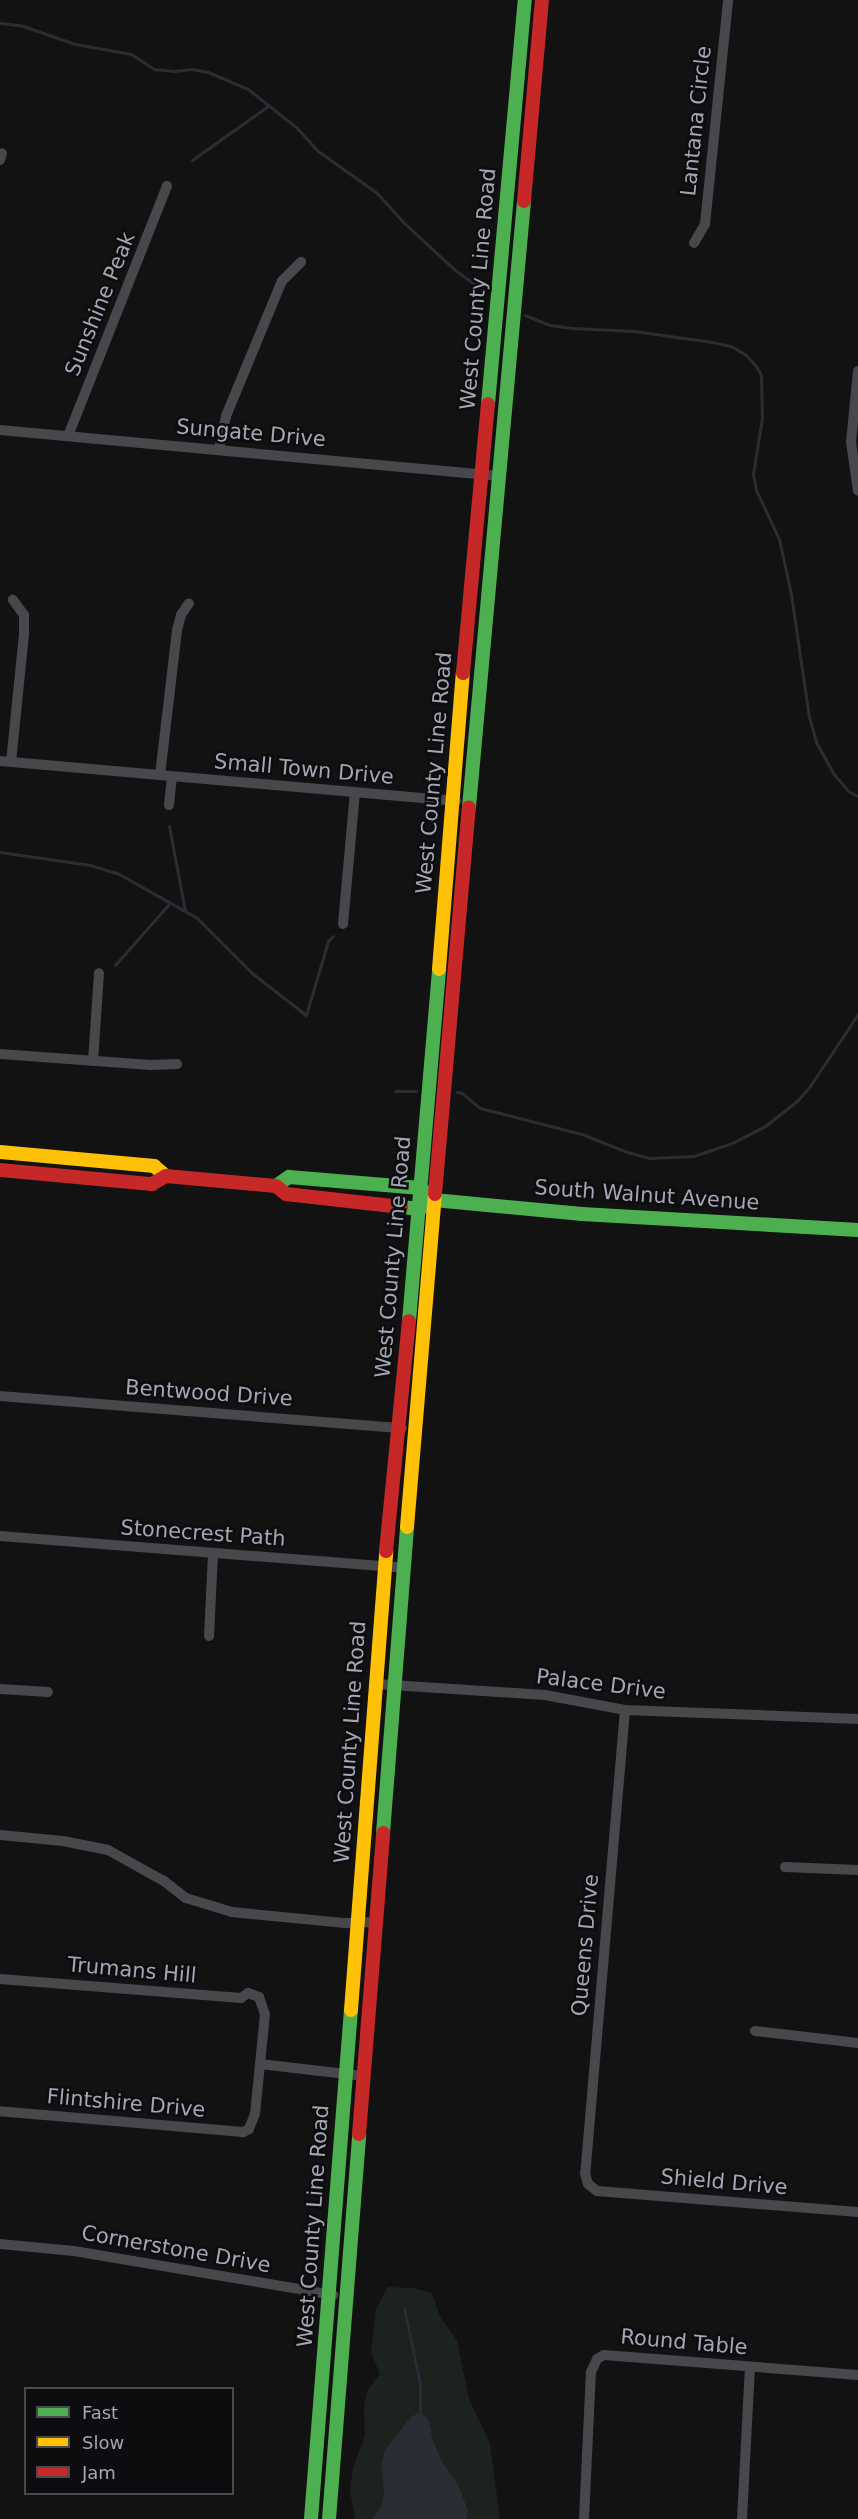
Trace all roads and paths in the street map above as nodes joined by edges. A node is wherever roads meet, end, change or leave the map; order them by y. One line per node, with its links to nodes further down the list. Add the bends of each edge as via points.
1 (525, 0): 7 (main road, West County Line Road)
2 (542, 0): 8 (main road, West County Line Road)
3 (728, 0): 5 (street, Lantana Circle, via 705,224)
4 (167, 186): 11 (street, Sunshine Peak)
5 (694, 243)
6 (301, 262): 12 (street, via 282,281 226,416)
7 (495, 340): 8 (main road); 13 (main road, West County Line Road)
8 (511, 341): 14 (main road, West County Line Road)
9 (858, 371): 15 (street, via 851,442)
10 (0, 430): 11 (street, Sungate Drive)
11 (68, 436): 12 (street, Sungate Drive)
12 (219, 449): 13 (street, Sungate Drive)
13 (482, 474): 14 (street, Sungate Drive); 21 (main road, West County Line Road)
14 (499, 476): 22 (main road, West County Line Road)
15 (858, 491)
16 (13, 600): 18 (street, via 24,615 24,624)
17 (189, 603): 19 (street, via 177,630)
18 (6, 762): 19 (street, Small Town Drive)
19 (166, 776): 20 (street, Small Town Drive); 23 (street)
20 (355, 793): 21 (street, Small Town Drive); 24 (street)
21 (452, 801): 22 (street, Small Town Drive); 33 (main road, West County Line Road)
22 (468, 802): 34 (main road, West County Line Road)
23 (169, 805)
24 (343, 924)
25 (99, 973): 27 (street)
26 (0, 1054): 27 (street)
27 (93, 1061): 28 (street)
28 (177, 1064)
29 (0, 1152): 31 (main road, via 154,1166)
30 (0, 1170): 31 (main road, via 152,1184)
31 (166, 1176): 32 (main road)
32 (276, 1186): 33 (main road, via 289,1177); 35 (main road, via 286,1194)
33 (421, 1188): 34 (main road); 35 (main road, West County Line Road)
34 (434, 1200): 35 (main road); 36 (main road, South Walnut Avenue, via 582,1214); 39 (main road, West County Line Road)
35 (420, 1209): 38 (main road, West County Line Road)
36 (858, 1230)
37 (0, 1396): 38 (street, Bentwood Drive)
38 (398, 1427): 39 (street, Bentwood Drive); 42 (main road, West County Line Road)
39 (414, 1429): 43 (main road, West County Line Road)
40 (0, 1536): 41 (street, Stonecrest Path)
41 (213, 1554): 42 (street, Stonecrest Path); 44 (street)
42 (385, 1566): 43 (street, Stonecrest Path); 45 (main road, West County Line Road)
43 (404, 1568): 46 (main road, West County Line Road)
44 (209, 1636)
45 (376, 1684): 46 (street, Palace Drive); 54 (main road, West County Line Road)
46 (394, 1686): 49 (street, Palace Drive, via 545,1695); 55 (main road, West County Line Road)
47 (0, 1689): 48 (street)
48 (48, 1692)
49 (625, 1710): 50 (street, Palace Drive); 63 (street, Queens Drive, via 585,2173)
50 (858, 1719)
51 (0, 1835): 54 (street, via 108,1850 186,1898 232,1912)
52 (785, 1867): 53 (street)
53 (858, 1870)
54 (358, 1922): 55 (street); 60 (main road, West County Line Road)
55 (376, 1922): 61 (main road, West County Line Road)
56 (0, 1979): 59 (street, Trumans Hill, via 259,1997 265,2014)
57 (755, 2031): 58 (street)
58 (858, 2043)
59 (260, 2064): 60 (street); 62 (street, Flintshire Drive, via 255,2114 249,2129 233,2132)
60 (345, 2075): 61 (street); 66 (main road, West County Line Road)
61 (363, 2076): 67 (main road, West County Line Road)
62 (0, 2111)
63 (588, 2184): 64 (street, Shield Drive, via 597,2191)
64 (858, 2212)
65 (0, 2244): 66 (street, Cornerstone Drive, via 74,2251)
66 (329, 2295): 67 (street, Cornerstone Drive); 70 (main road, West County Line Road)
67 (345, 2297): 71 (main road, West County Line Road)
68 (750, 2367): 69 (street, Round Table); 72 (street, Round Table, via 611,2354 597,2359 591,2372); 73 (street)
69 (858, 2375)
70 (311, 2519)
71 (329, 2519)
72 (584, 2519)
73 (742, 2519)

